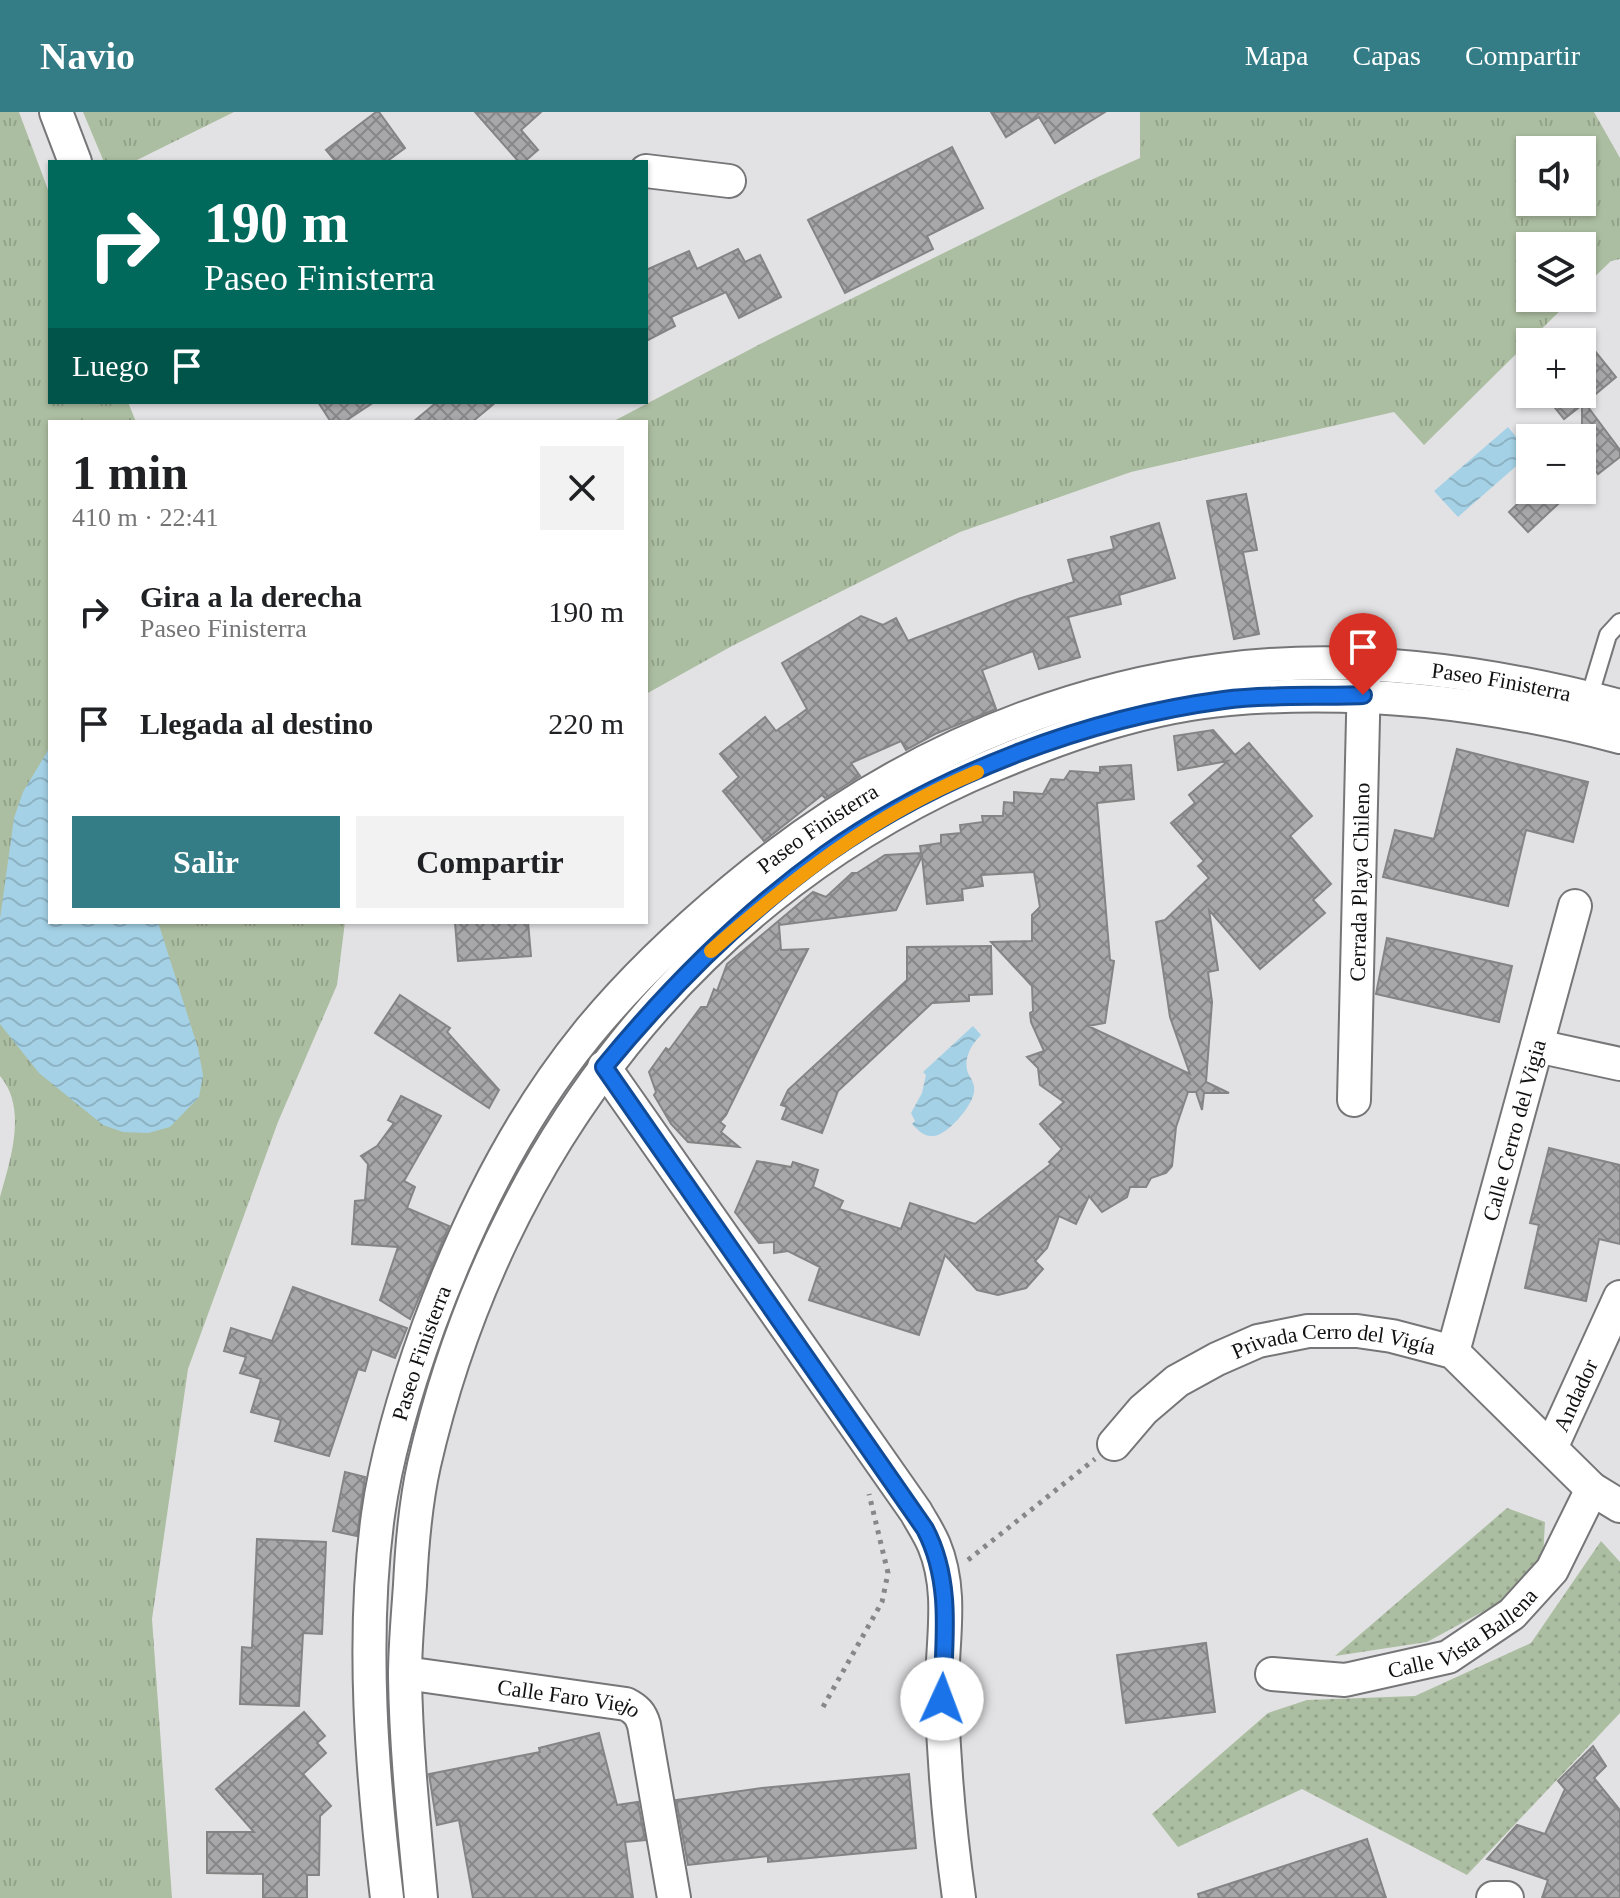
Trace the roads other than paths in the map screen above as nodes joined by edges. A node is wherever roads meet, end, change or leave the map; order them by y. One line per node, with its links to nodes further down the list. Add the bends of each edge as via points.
1 (56, 112): 2 (street)
2 (74, 160)
3 (648, 171): 4 (street)
4 (729, 181)
5 (1620, 622): 8 (lane, via 1608,635)
6 (1364, 680): 7 (street, Paseo Finisterra); 8 (street, Paseo Finisterra, via 1484,677); 9 (street, Paseo Finisterra, via 1442,702); 14 (street, Cerrada Playa Chileno)
7 (1225, 684): 13 (street, Paseo Finisterra, via 1040,745 897,810 827,854 735,929 649,1013); 21 (street, Paseo Finisterra, via 1160,679 1089,696 979,736 891,777 798,837 636,977 535,1107 488,1188 453,1262 411,1376)
8 (1605, 702)
9 (1620, 737)
10 (1575, 906): 11 (street, Calle Cerro del Vigia)
11 (1537, 1046): 12 (street); 16 (street, Calle Cerro del Vigia)
12 (1620, 1064)
13 (604, 1067): 22 (street, Paseo Finisterra, via 507,1225 445,1387); 28 (street, via 934,1545 946,1605 942,1699)
14 (1354, 1100)
15 (1620, 1297): 18 (street, Andador)
16 (1453, 1352): 17 (street, Privada Cerro del Vigía, via 1357,1331 1308,1331 1258,1341 1177,1381); 18 (street, Privada Cerro del Vigía)
17 (1114, 1444)
18 (1551, 1448): 19 (street, Privada Cerro del Vigía)
19 (1592, 1489): 20 (street, Privada Cerro del Vigía); 24 (street, Calle Vista Ballena, via 1552,1570 1512,1614 1448,1657 1345,1680)
20 (1620, 1506)
21 (378, 1515): 22 (street); 25 (street, Paseo Finisterra, via 370,1671)
22 (414, 1520): 23 (street, Paseo Finisterra)
23 (405, 1673): 26 (street, Paseo Finisterra); 27 (street, Calle Faro Viejo, via 635,1708 644,1725)
24 (1272, 1674)
25 (387, 1898)
26 (421, 1898)
27 (674, 1898)
28 (959, 1898)
29 (1493, 1898): 30 (street)
30 (1507, 1898)

